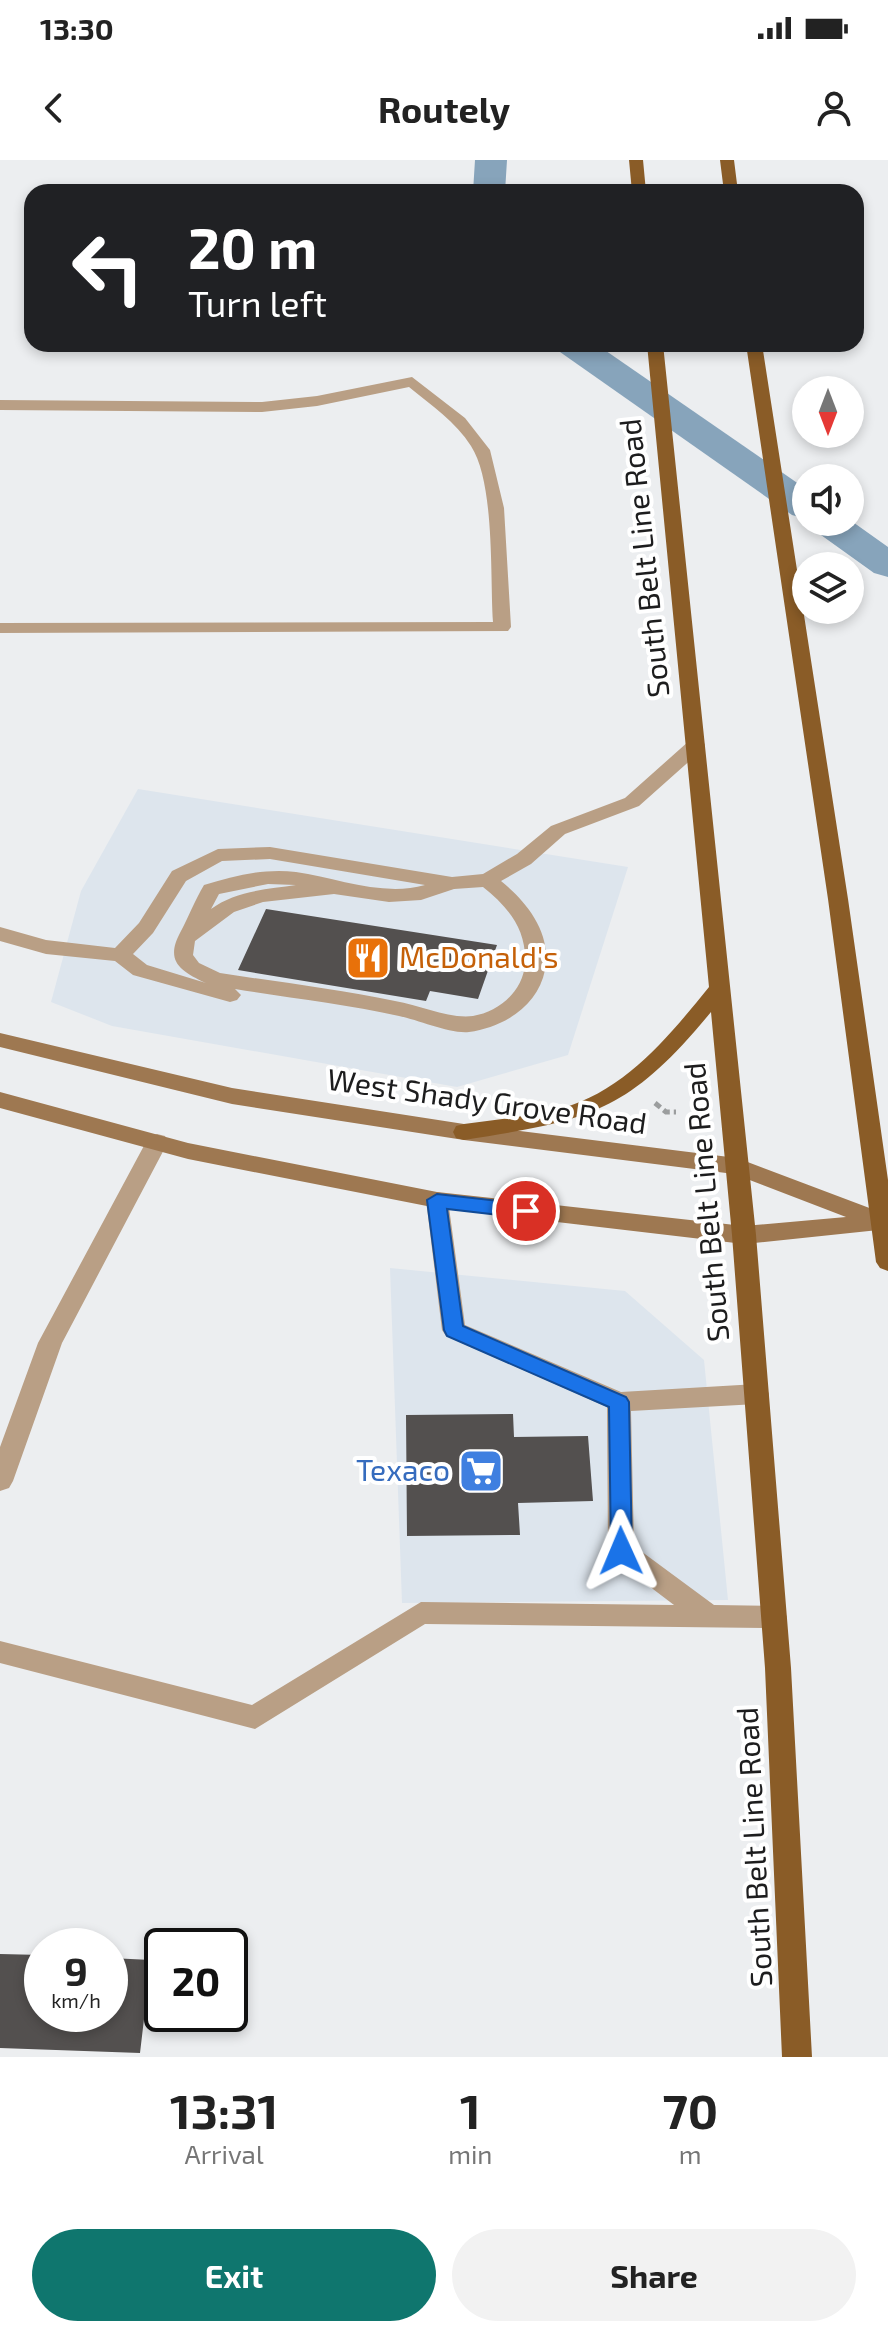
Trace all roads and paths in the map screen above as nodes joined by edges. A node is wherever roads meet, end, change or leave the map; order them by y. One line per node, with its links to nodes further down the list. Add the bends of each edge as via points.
1 (636, 160): 3 (main road)
2 (727, 160): 4 (main road)
3 (638, 184)
4 (730, 184)
5 (656, 352): 9 (main road, South Belt Line Road)
6 (755, 353): 24 (main road)
7 (0, 405): 8 (lane, via 262,407 412,382 449,411 483,452 492,487 502,627)
8 (0, 628)
9 (696, 745): 10 (lane, via 632,802 558,830 524,859); 14 (main road, South Belt Line Road)
10 (487, 880): 11 (lane); 15 (lane, via 514,903 529,925 536,972 521,1001 500,1017)
11 (453, 883): 13 (lane, via 270,853 218,855 179,876 146,928); 15 (lane, via 421,893 389,895 334,887 261,896 227,907 185,938 183,956 192,968 215,979)
12 (0, 934): 13 (lane, via 46,947)
13 (120, 955): 15 (lane, via 140,970 200,989 415,1024)
14 (719, 988): 20 (main road, via 667,1050 605,1099 575,1112); 22 (main road, South Belt Line Road)
15 (467, 1025)
16 (0, 1040): 20 (main road, West Shady Grove Road, via 232,1096)
17 (0, 1100): 21 (main road)
18 (666, 1112): 19 (path)
19 (676, 1112)
20 (464, 1132): 22 (main road, West Shady Grove Road)
21 (157, 1142): 23 (main road); 29 (lane, via 50,1343)
22 (737, 1166): 24 (main road, West Shady Grove Road); 25 (main road, South Belt Line Road)
23 (437, 1200): 25 (main road); 28 (lane, via 454,1330)
24 (885, 1222): 25 (main road); 26 (main road)
25 (744, 1235): 27 (main road, South Belt Line Road)
26 (888, 1262)
27 (757, 1394): 28 (lane); 31 (main road, South Belt Line Road)
28 (619, 1402): 30 (lane, via 621,1551)
29 (0, 1481)
30 (709, 1616): 31 (lane); 32 (lane, via 421,1613 255,1717)
31 (774, 1617): 33 (main road, South Belt Line Road)
32 (0, 1652)
33 (797, 2057)

